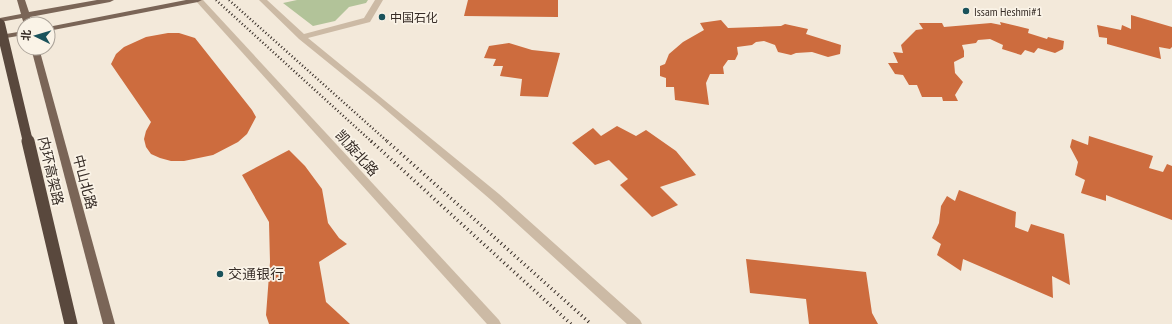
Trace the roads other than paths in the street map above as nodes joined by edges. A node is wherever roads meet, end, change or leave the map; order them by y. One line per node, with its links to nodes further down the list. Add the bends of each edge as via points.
1 (21, 0): 6 (main road)
2 (110, 0): 6 (main road)
3 (199, 0): 9 (main road); 16 (street, 凯旋北路)
4 (263, 0): 12 (street)
5 (379, 0): 12 (street, via 367,20)
6 (26, 15): 7 (main road)
7 (0, 20)
8 (0, 24): 14 (highway, 内环高架路, bridge)
9 (56, 27)
10 (16, 34): 11 (main road)
11 (0, 37)
12 (302, 37): 17 (street, via 495,197)
13 (36, 56): 15 (main road, 中山北路)
14 (71, 324)
15 (109, 324)
16 (495, 324)
17 (636, 324)

